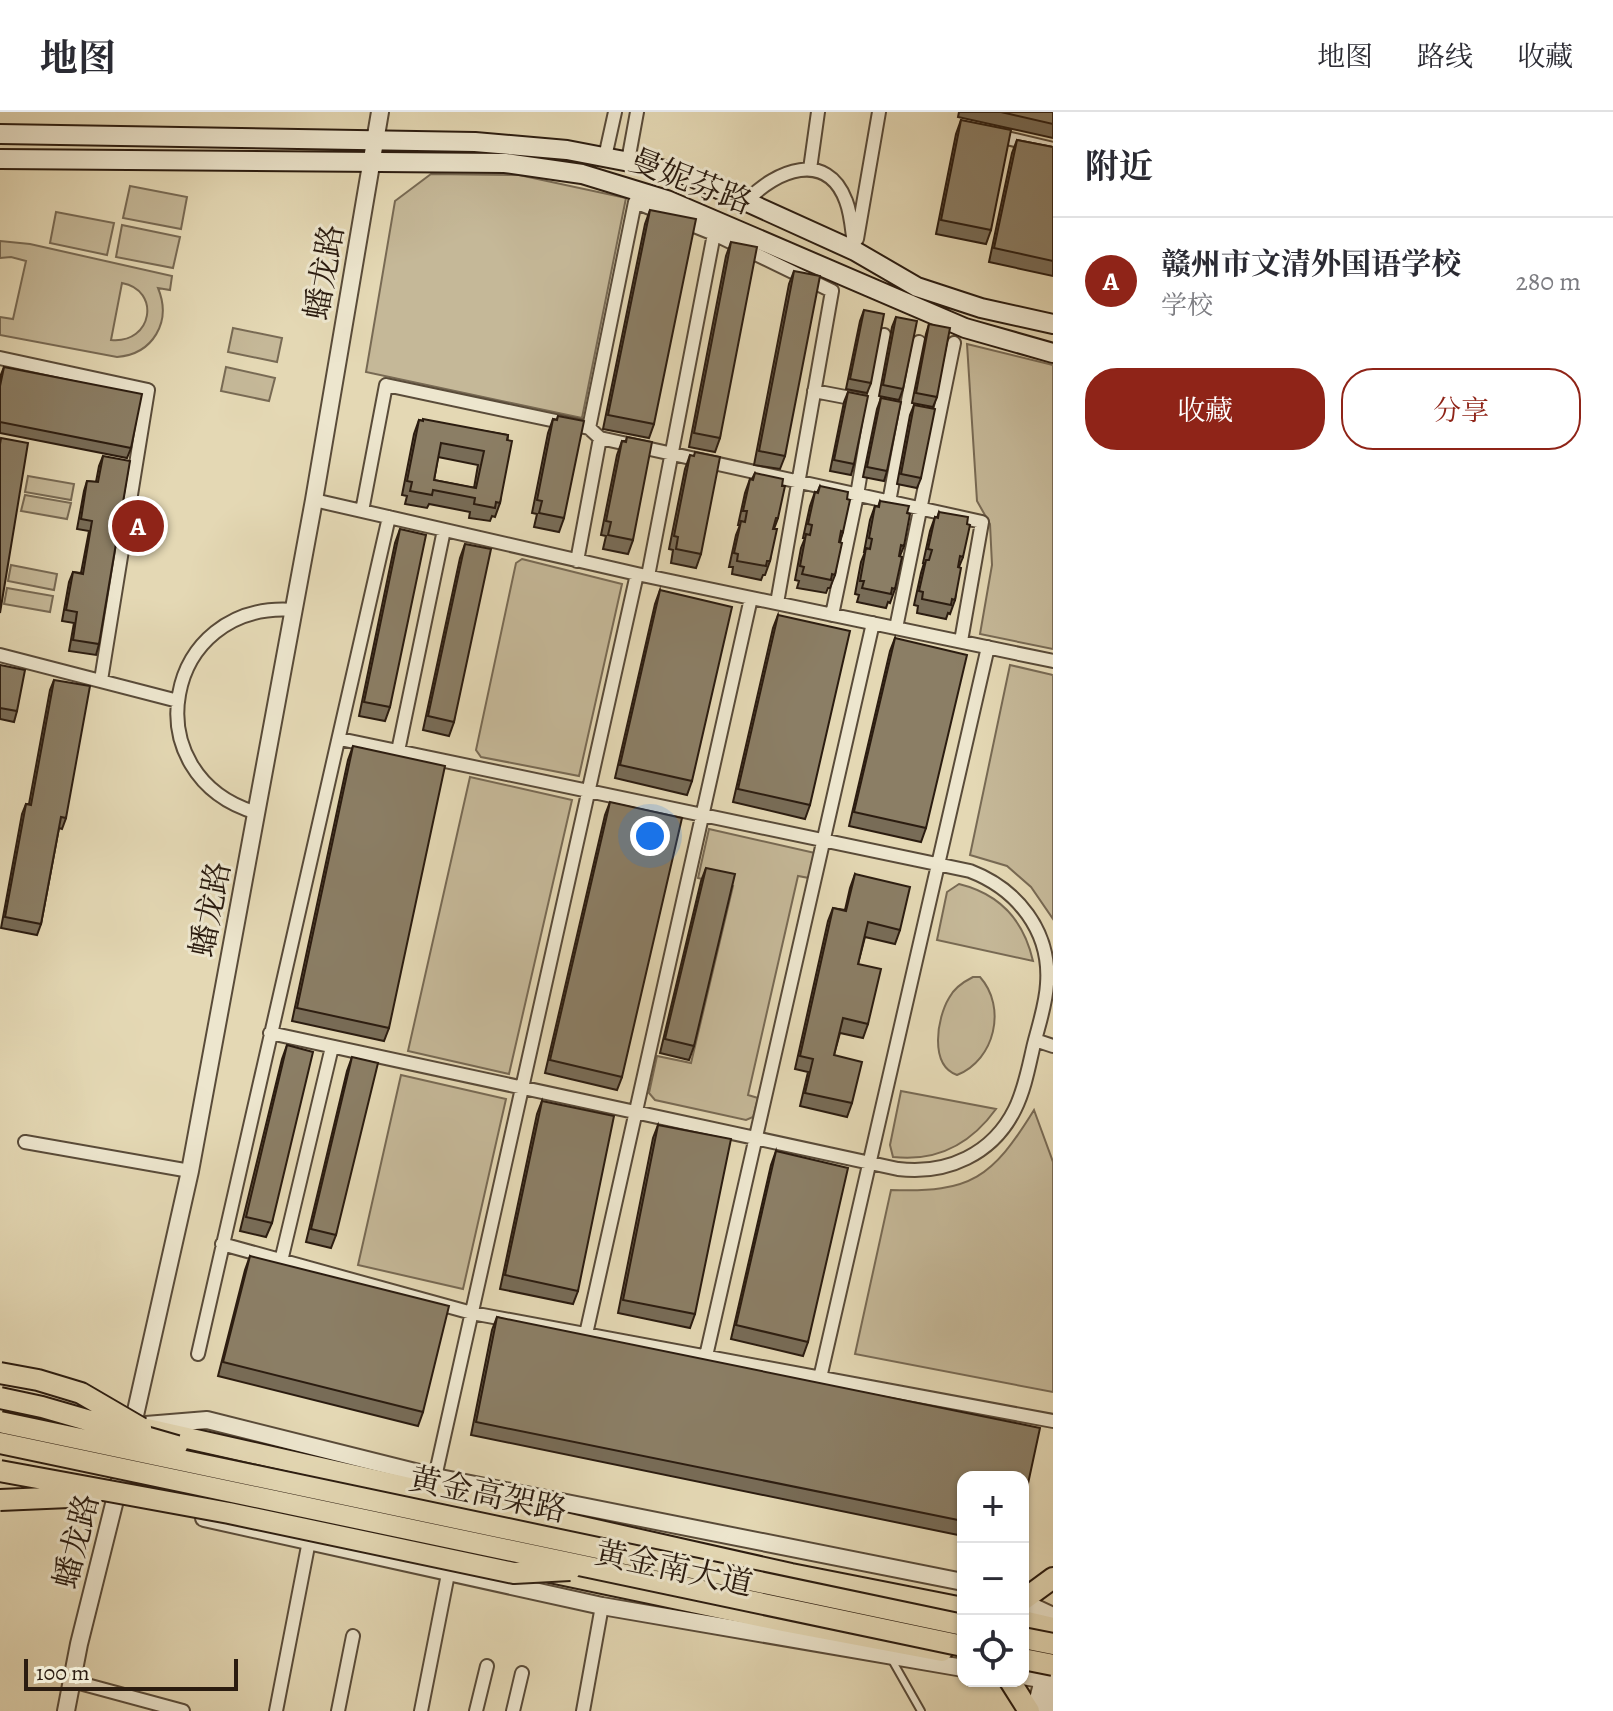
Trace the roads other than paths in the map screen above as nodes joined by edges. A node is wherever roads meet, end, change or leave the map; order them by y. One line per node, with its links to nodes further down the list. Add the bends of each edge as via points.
1 (380, 112): 8 (street, 蟠龙路)
2 (615, 112): 10 (street)
3 (637, 112): 12 (street)
4 (818, 112): 14 (street)
5 (879, 112): 17 (street)
6 (981, 132): 9 (street)
7 (0, 134): 8 (main road, 曼妮芬路)
8 (375, 140): 10 (main road, 曼妮芬路, via 475,142); 13 (street, 蟠龙路)
9 (1053, 149)
10 (605, 157): 12 (main road, 曼妮芬路)
11 (0, 159): 13 (main road, 曼妮芬路)
12 (628, 161): 15 (main road, 曼妮芬路, via 692,177)
13 (371, 163): 22 (main road, 曼妮芬路, via 505,163 582,174 667,200 965,328); 31 (street, 蟠龙路)
14 (810, 169): 15 (street, via 773,179); 17 (street, via 824,174 842,192)
15 (748, 200): 17 (main road, 曼妮芬路)
16 (714, 234): 24 (street, via 832,291); 26 (street, via 635,202); 28 (street)
17 (855, 251): 18 (main road, 曼妮芬路, via 917,287)
18 (1053, 324)
19 (884, 335): 25 (street)
20 (919, 342): 25 (street)
21 (954, 343): 25 (street)
22 (1053, 353)
23 (0, 358): 49 (street, via 148,390)
24 (814, 391): 25 (street); 29 (street)
25 (906, 409): 30 (street); 32 (street); 33 (street)
26 (589, 428): 27 (street); 34 (street, via 386,385)
27 (600, 438): 28 (street); 37 (street)
28 (670, 454): 29 (street); 38 (street)
29 (798, 482): 30 (street); 40 (street)
30 (857, 495): 32 (street); 42 (street)
31 (314, 500): 34 (street); 41 (street, 蟠龙路)
32 (889, 502): 33 (street)
33 (920, 509): 44 (street); 45 (street, via 982,522)
34 (362, 511): 35 (street)
35 (389, 517): 36 (street); 51 (street)
36 (444, 530): 37 (street); 52 (street)
37 (577, 561): 38 (street)
38 (642, 575): 39 (street); 53 (street)
39 (751, 598): 40 (street); 55 (street)
40 (777, 603): 42 (street)
41 (294, 610): 50 (street, via 251,613 214,633 187,666); 54 (street, 蟠龙路)
42 (832, 615): 43 (street)
43 (873, 623): 44 (street); 56 (street)
44 (896, 628): 45 (street)
45 (961, 641): 46 (street)
46 (988, 647): 48 (street); 57 (street)
47 (0, 655): 49 (street)
48 (1053, 661)
49 (101, 680): 50 (street)
50 (178, 701): 54 (street, via 180,736 198,775 218,795)
51 (340, 739): 52 (street); 58 (street)
52 (398, 751): 53 (street)
53 (588, 791): 55 (street); 62 (street)
54 (257, 813): 67 (street, 蟠龙路)
55 (703, 815): 56 (street); 63 (street)
56 (824, 840): 57 (street); 64 (street)
57 (938, 864): 59 (street, via 996,883 1035,925 1047,968); 66 (street)
58 (270, 1033): 61 (street); 68 (street)
59 (1035, 1040): 60 (street); 66 (street, via 1016,1107 1000,1133 977,1153 925,1171)
60 (1053, 1046)
61 (332, 1047): 62 (street); 69 (street)
62 (522, 1090): 63 (street); 70 (street)
63 (635, 1114): 64 (street); 71 (street)
64 (755, 1139): 66 (street); 73 (street)
65 (25, 1142): 67 (street)
66 (869, 1163): 75 (street)
67 (190, 1171): 80 (street, 蟠龙路)
68 (222, 1244): 69 (street); 72 (street)
69 (281, 1261): 70 (street)
70 (472, 1313): 71 (street); 86 (street)
71 (586, 1334): 73 (street)
72 (198, 1354)
73 (706, 1356): 75 (street)
74 (0, 1373): 82 (main road, bridge, via 81,1393)
75 (820, 1378): 78 (street)
76 (0, 1398): 82 (main road, bridge)
77 (0, 1409): 80 (main road, 黄金南大道)
78 (1053, 1421)
79 (0, 1422): 93 (main road, 黄金高架路, bridge)
80 (133, 1426): 85 (street, 蟠龙路); 86 (street, via 207,1420); 87 (main road, 黄金南大道)
81 (0, 1443): 93 (main road, 黄金高架路, bridge)
82 (169, 1444): 93 (main road, bridge, via 528,1523)
83 (0, 1450): 85 (main road, 黄金南大道)
84 (0, 1471): 88 (main road, bridge)
85 (122, 1473): 91 (main road, 黄金南大道); 92 (street, via 198,1516); 121 (street, 蟠龙路)
86 (435, 1477): 98 (street)
87 (377, 1480): 90 (main road, 黄金南大道); 91 (main road)
88 (146, 1497): 89 (main road, bridge); 93 (main road, bridge, via 514,1573)
89 (0, 1500)
90 (588, 1526): 95 (main road, 黄金南大道); 96 (main road)
91 (363, 1530): 96 (main road, 黄金南大道)
92 (309, 1541): 94 (street); 126 (street)
93 (599, 1559): 106 (main road, 黄金高架路, bridge); 112 (main road, 黄金高架路, bridge)
94 (448, 1574): 101 (street); 128 (street)
95 (791, 1574): 102 (main road, 黄金南大道); 104 (main road)
96 (577, 1578): 104 (main road, 黄金南大道)
97 (1053, 1578): 99 (main road)
98 (957, 1581)
99 (1029, 1596)
100 (1029, 1604): 103 (street)
101 (602, 1606): 116 (street); 131 (street)
102 (957, 1607)
103 (1053, 1616)
104 (783, 1621): 110 (main road, 黄金南大道)
105 (1029, 1622): 107 (main road)
106 (957, 1624)
107 (1053, 1628)
108 (353, 1636): 127 (street)
109 (1029, 1639): 111 (main road, bridge)
110 (881, 1640): 113 (main road, 黄金南大道); 132 (lane)
111 (1053, 1642): 119 (street)
112 (957, 1645)
113 (957, 1654)
114 (1029, 1662): 119 (main road, bridge)
115 (487, 1666): 129 (street)
116 (957, 1667)
117 (1029, 1668): 119 (main road)
118 (522, 1673): 130 (street)
119 (1051, 1675): 120 (street); 134 (street); 135 (main road)
120 (1029, 1676)
121 (72, 1681): 123 (street); 124 (street, 蟠龙路)
122 (1014, 1687): 133 (main road)
123 (162, 1708): 125 (street)
124 (66, 1711)
125 (183, 1711)
126 (276, 1711)
127 (338, 1711)
128 (421, 1711)
129 (476, 1711)
130 (513, 1711)
131 (583, 1711)
132 (921, 1711)
133 (1029, 1711)
134 (1035, 1711)
135 (1047, 1711)

